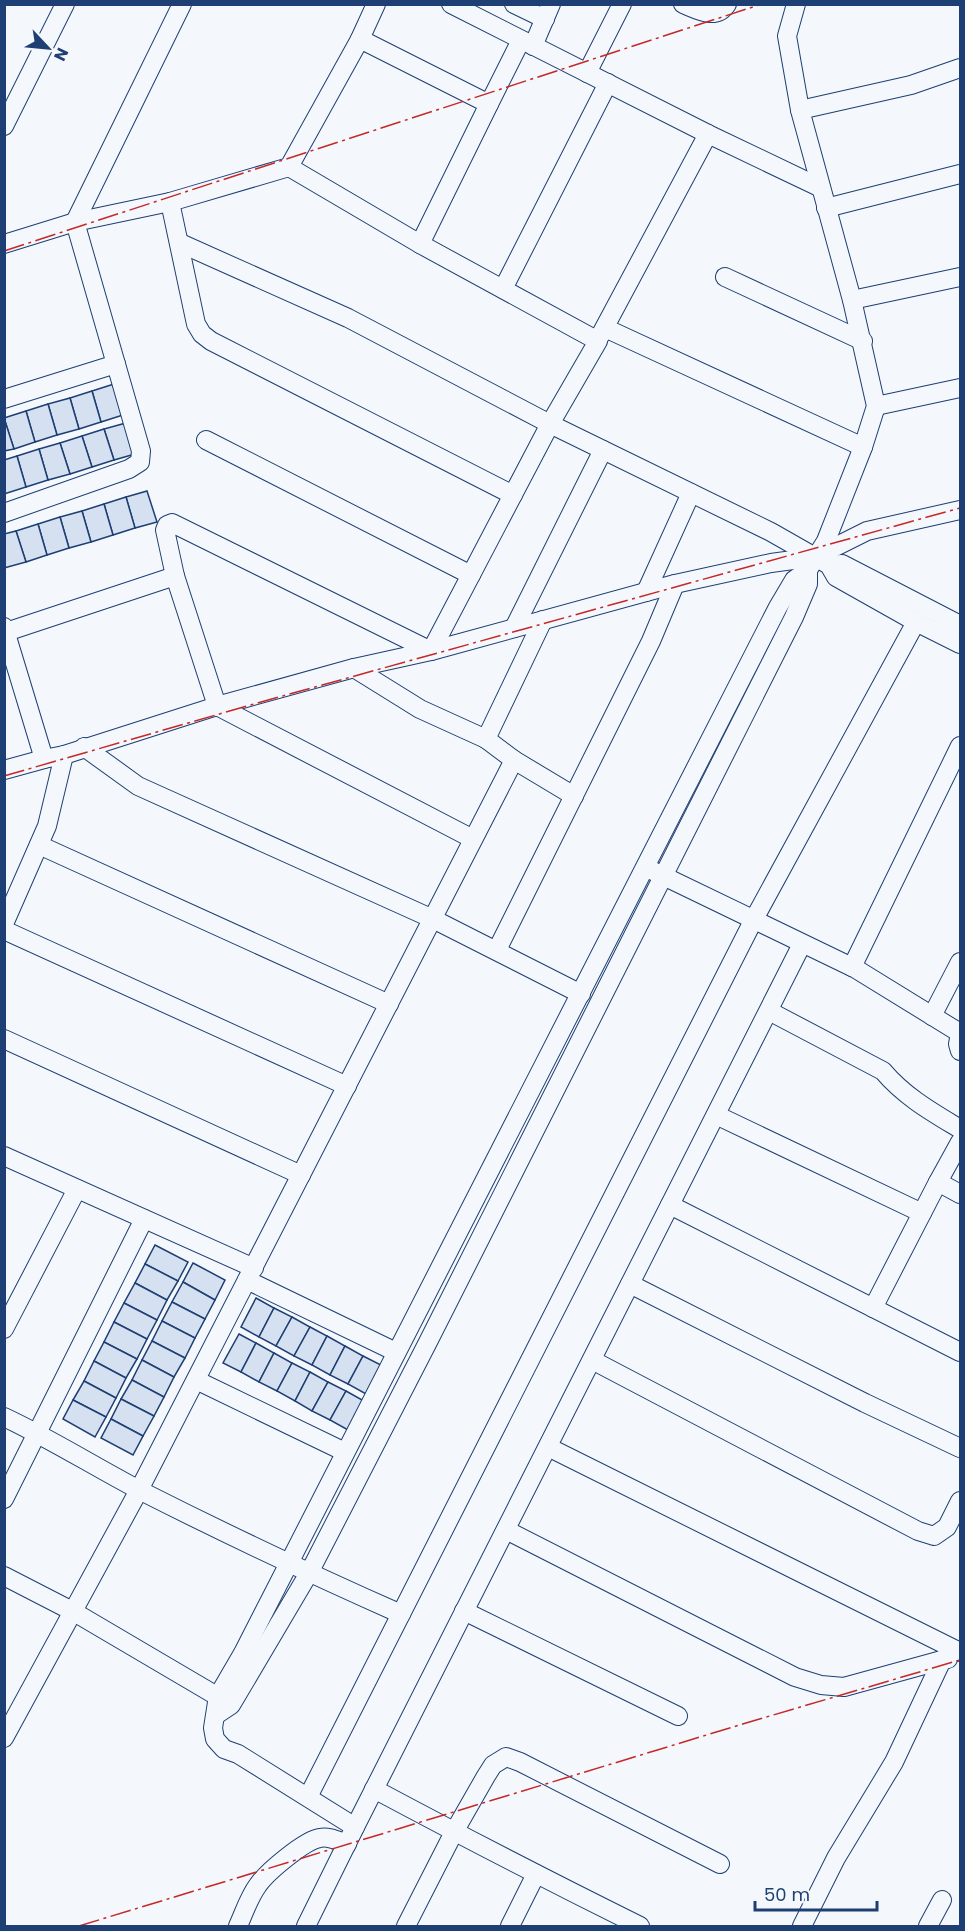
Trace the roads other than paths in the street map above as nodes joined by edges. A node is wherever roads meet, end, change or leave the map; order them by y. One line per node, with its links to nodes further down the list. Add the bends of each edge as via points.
1 (65, 4): 18 (street)
2 (182, 4): 25 (street)
3 (376, 4): 11 (street)
4 (451, 4): 12 (street)
5 (514, 4): 10 (street)
6 (622, 4): 14 (street)
7 (683, 4): 8 (street, via 714,14 722,12)
8 (727, 4)
9 (796, 4): 17 (street, via 786,36)
10 (548, 11): 12 (street)
11 (360, 39): 16 (street); 20 (street)
12 (527, 43): 14 (street); 16 (street)
13 (960, 68): 17 (street, via 910,85)
14 (587, 73): 15 (street)
15 (608, 83): 19 (street); 31 (street)
16 (489, 104): 28 (street)
17 (800, 110): 22 (street)
18 (4, 126)
19 (708, 134): 22 (street); 33 (street)
20 (289, 167): 23 (street); 28 (street)
21 (960, 174): 24 (street)
22 (821, 188): 24 (street)
23 (170, 201): 25 (street); 26 (street)
24 (826, 208): 32 (street)
25 (75, 222): 27 (street); 35 (street)
26 (180, 243): 39 (street, via 348,318); 44 (street, via 196,324 202,334)
27 (4, 244)
28 (420, 244): 31 (street)
29 (725, 277): 34 (street)
30 (960, 277): 32 (street)
31 (503, 289): 33 (street)
32 (852, 300): 34 (street)
33 (601, 334): 39 (street); 41 (street)
34 (863, 341): 38 (street)
35 (116, 364): 37 (street); 46 (street, via 141,451 140,462)
36 (960, 388): 38 (street)
37 (4, 399)
38 (876, 406): 41 (street)
39 (549, 424): 42 (street); 44 (street)
40 (206, 440): 48 (street)
41 (863, 447): 47 (street)
42 (603, 450): 43 (street); 55 (street)
43 (691, 493): 47 (street, via 771,532); 51 (street)
44 (513, 495): 48 (street)
45 (960, 510): 47 (street, via 867,531)
46 (4, 513)
47 (818, 564): 50 (street, via 771,563); 53 (street); 54 (street, via 843,564); 71 (street, via 794,579 778,607); 72 (street)
48 (471, 575): 58 (street)
49 (175, 576): 56 (street); 58 (street, via 165,530 172,523); 60 (street)
50 (675, 584): 51 (street); 68 (street)
51 (646, 592): 52 (street)
52 (543, 620): 55 (street); 61 (street)
53 (916, 622): 57 (street); 74 (street)
54 (960, 625)
55 (514, 628): 58 (street)
56 (5, 629): 65 (street)
57 (960, 644)
58 (431, 651): 59 (street)
59 (354, 668): 60 (street); 61 (street, via 420,709)
60 (217, 706): 63 (street); 69 (street)
61 (486, 739): 66 (street)
62 (960, 746): 80 (street)
63 (84, 747): 64 (street); 73 (street, via 138,786)
64 (64, 754): 65 (street); 70 (street)
65 (44, 759): 67 (street)
66 (514, 760): 68 (street); 69 (street)
67 (4, 770)
68 (574, 796): 78 (street)
69 (472, 839): 73 (street)
70 (39, 845): 75 (street); 82 (street)
71 (645, 867): 72 (street); 81 (street)
72 (664, 876): 74 (street); 118 (street)
73 (433, 918): 78 (street); 82 (street)
74 (753, 921): 77 (street); 122 (street)
75 (4, 924)
76 (4, 930): 88 (street)
77 (802, 944): 80 (street); 83 (street)
78 (497, 950): 81 (street)
79 (960, 962): 84 (street)
80 (852, 967): 84 (street)
81 (581, 994): 104 (street)
82 (389, 1004): 88 (street)
83 (769, 1011): 89 (street); 90 (street, via 884,1071 907,1095)
84 (932, 1016): 85 (street)
85 (960, 1032): 87 (street)
86 (4, 1039): 93 (street)
87 (960, 1052)
88 (347, 1086): 93 (street)
89 (716, 1115): 97 (street); 98 (street)
90 (960, 1129)
91 (960, 1142): 94 (street)
92 (4, 1156): 95 (street)
93 (302, 1175): 100 (street)
94 (938, 1182): 96 (street); 98 (street)
95 (77, 1189): 99 (street); 103 (street)
96 (960, 1194)
97 (670, 1205): 101 (street); 102 (street)
98 (922, 1213): 102 (street)
99 (144, 1219): 100 (street); 109 (street)
100 (250, 1274): 104 (street); 107 (street)
101 (630, 1284): 106 (street); 111 (street)
102 (873, 1308): 105 (street)
103 (4, 1329)
104 (396, 1352): 112 (street)
105 (960, 1352)
106 (592, 1360): 110 (street); 115 (street, via 918,1531 934,1536 947,1527)
107 (196, 1380): 112 (street); 113 (street)
108 (4, 1417): 109 (street)
109 (39, 1433): 113 (street); 114 (street)
110 (548, 1447): 116 (street); 123 (street)
111 (960, 1448)
112 (345, 1452): 117 (street)
113 (139, 1490): 117 (street); 121 (street)
114 (4, 1499)
115 (960, 1501)
116 (506, 1530): 120 (street); 124 (street, via 795,1677 844,1687)
117 (289, 1563): 118 (street); 125 (street)
118 (309, 1573): 122 (street); 125 (street)
119 (4, 1576): 121 (street)
120 (464, 1611): 126 (street); 128 (street)
121 (74, 1612): 125 (street); 127 (street)
122 (401, 1614): 129 (street)
123 (960, 1654): 124 (street)
124 (942, 1660): 141 (street, via 894,1762 836,1858)
125 (224, 1700): 129 (street, via 216,1715 215,1739 224,1749)
126 (678, 1716)
127 (4, 1738)
128 (374, 1789): 130 (street); 131 (street)
129 (308, 1797): 130 (street)
130 (355, 1827): 132 (street)
131 (454, 1832): 133 (street, via 493,1765 506,1757); 134 (street); 138 (street)
132 (346, 1844): 136 (street, via 317,1838 298,1849 257,1886); 137 (street)
133 (720, 1864)
134 (536, 1874): 139 (street); 140 (street)
135 (942, 1900): 142 (street)
136 (238, 1926)
137 (306, 1926)
138 (406, 1926)
139 (510, 1926)
140 (640, 1926)
141 (802, 1926)
142 (928, 1926)

